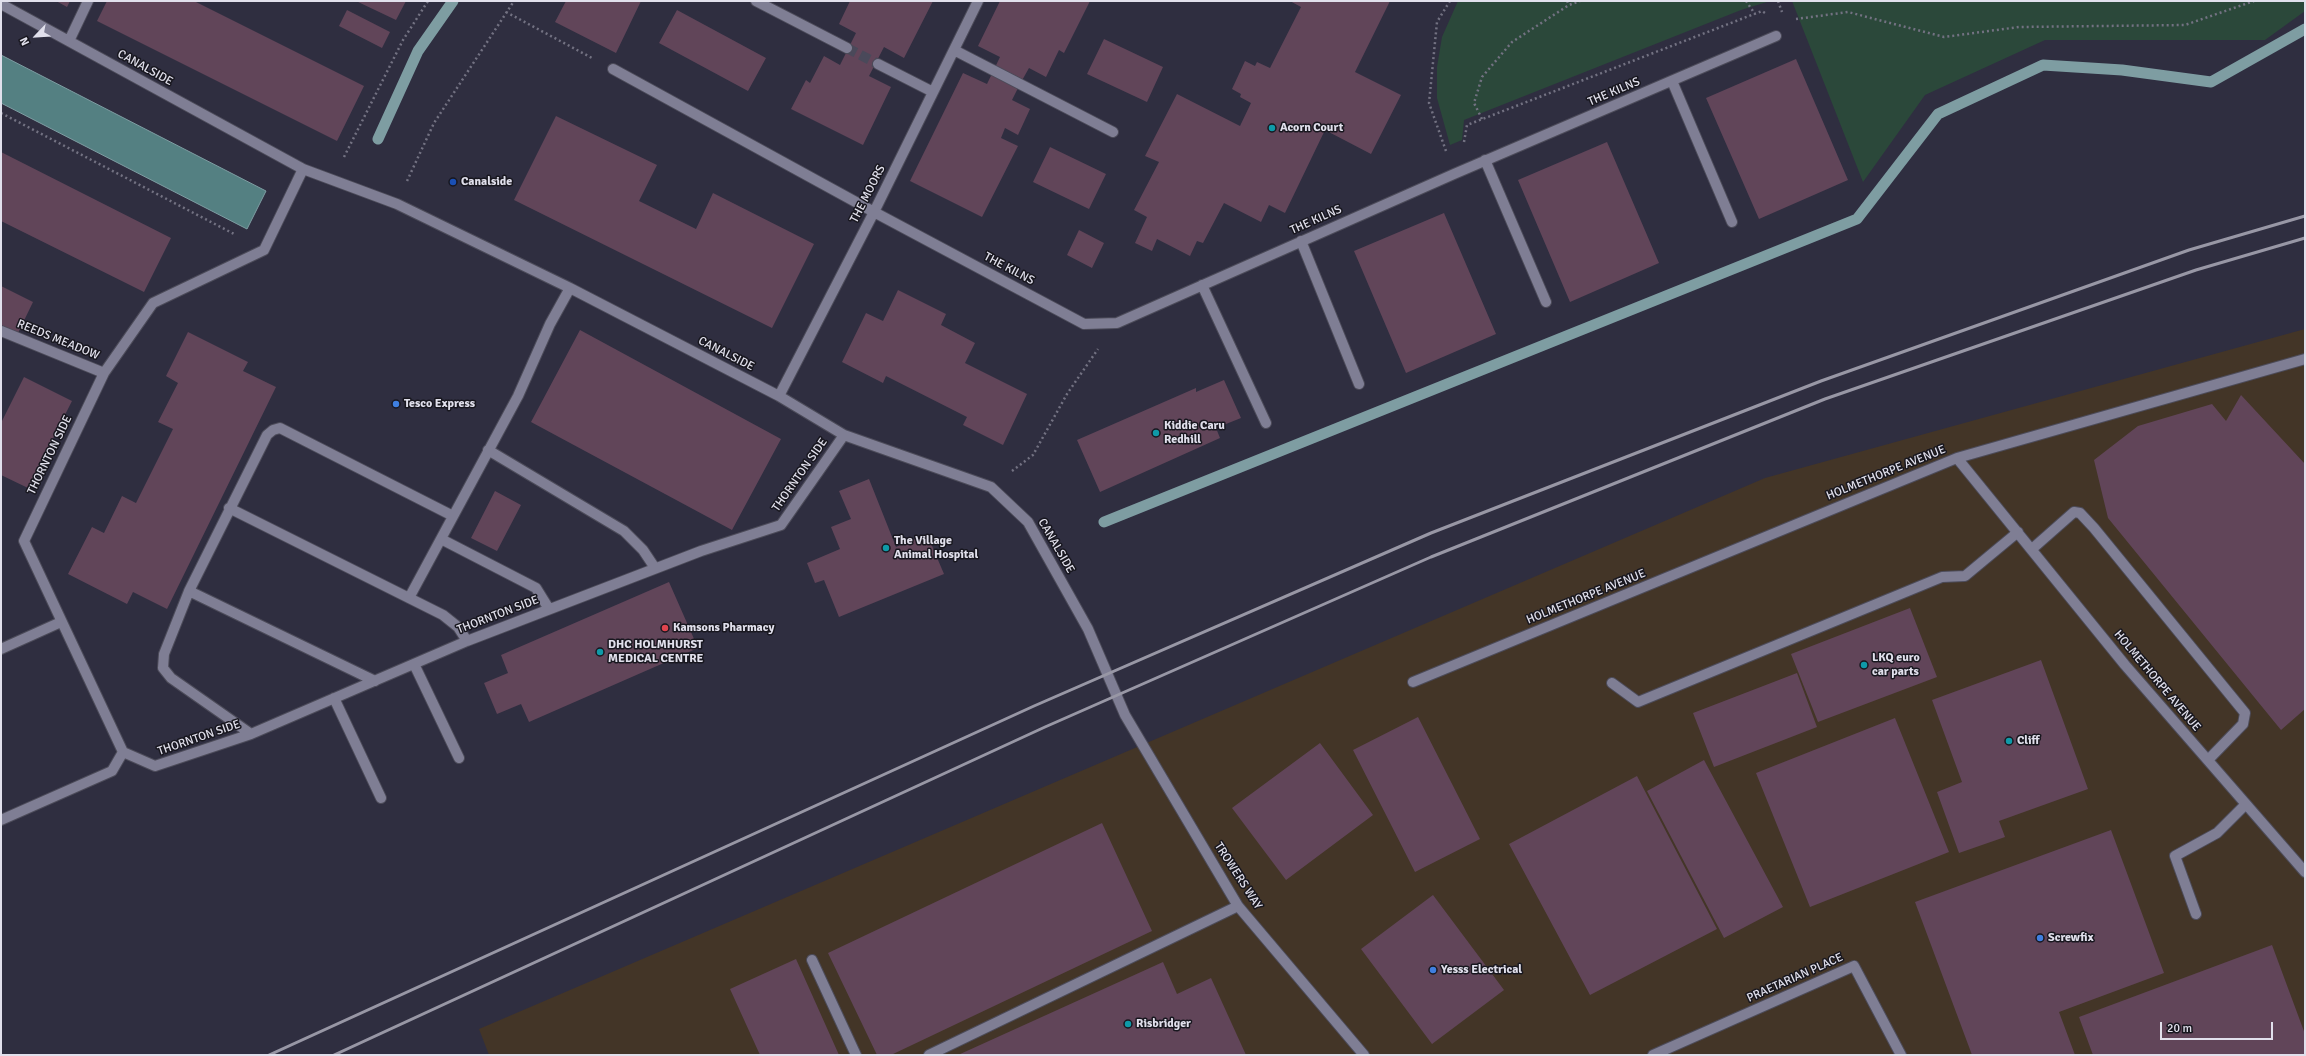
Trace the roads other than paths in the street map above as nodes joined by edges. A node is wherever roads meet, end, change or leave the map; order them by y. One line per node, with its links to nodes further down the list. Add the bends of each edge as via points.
1 (88, 1): 6 (street)
2 (756, 1): 7 (street)
3 (978, 1): 8 (street, THE MOORS)
4 (1, 4): 6 (street, CANALSIDE)
5 (1776, 36): 11 (street, THE KILNS)
6 (69, 41): 15 (street, CANALSIDE)
7 (847, 48)
8 (954, 50): 12 (street, THE MOORS); 13 (street)
9 (878, 64): 12 (street)
10 (613, 69): 16 (street, THE KILNS)
11 (1672, 81): 14 (street, THE KILNS); 17 (street)
12 (933, 92): 16 (street, THE MOORS)
13 (1113, 132)
14 (1485, 160): 18 (street, THE KILNS); 21 (street)
15 (303, 169): 20 (street, CANALSIDE, via 397,204); 24 (street, THORNTON SIDE, via 264,250 154,303)
16 (874, 212): 19 (street, THE KILNS, via 1084,324 1117,323); 26 (street, THE MOORS)
17 (1732, 222)
18 (1301, 241): 19 (street, THE KILNS); 25 (street)
19 (1202, 285): 27 (street)
20 (570, 288): 26 (street, CANALSIDE); 29 (street, via 550,324 518,396)
21 (1546, 302)
22 (1, 331): 24 (street, REEDS MEADOW)
23 (2305, 359): 30 (street)
24 (104, 373): 40 (street, THORNTON SIDE, via 24,541)
25 (1359, 384)
26 (779, 396): 28 (street, CANALSIDE)
27 (1266, 423)
28 (844, 435): 36 (street, THORNTON SIDE, via 781,525); 48 (street, CANALSIDE, via 991,487 1028,522 1088,629)
29 (488, 450): 32 (street); 36 (street, via 624,531 643,550)
30 (1956, 458): 33 (street, HOLMETHORPE AVENUE); 45 (street, HOLMETHORPE AVENUE)
31 (229, 508): 32 (street, via 267,435 280,428); 37 (street); 38 (street)
32 (453, 516): 34 (street)
33 (2018, 532): 35 (street, HOLMETHORPE AVENUE); 46 (street, via 1965,576 1942,577 1638,702)
34 (441, 539): 38 (street); 39 (street, via 536,588)
35 (2032, 549): 52 (street, HOLMETHORPE AVENUE, via 2125,665); 52 (street, via 2074,512 2080,513 2094,528 2245,713 2243,724)
36 (655, 568): 39 (street, THORNTON SIDE)
37 (189, 590): 44 (street); 49 (street, via 164,654 163,668 171,678)
38 (409, 598): 41 (street, via 443,615 458,627)
39 (549, 609): 41 (street, THORNTON SIDE)
40 (62, 622): 42 (street); 50 (street, THORNTON SIDE)
41 (467, 641): 43 (street, THORNTON SIDE)
42 (1, 649)
43 (414, 664): 44 (street, THORNTON SIDE); 51 (street)
44 (375, 681): 47 (street, THORNTON SIDE)
45 (1413, 682)
46 (1612, 683)
47 (334, 698): 49 (street, THORNTON SIDE); 53 (street)
48 (1125, 715): 57 (street, TROWERS WAY)
49 (251, 734): 50 (street, THORNTON SIDE, via 155,766)
50 (123, 752): 55 (street, via 112,771)
51 (459, 758)
52 (2208, 760): 54 (street, HOLMETHORPE AVENUE)
53 (381, 798)
54 (2246, 804): 56 (street, HOLMETHORPE AVENUE); 58 (street, via 2217,833 2175,856)
55 (1, 820)
56 (2305, 872)
57 (1238, 906): 61 (street); 62 (street, TROWERS WAY)
58 (2196, 914)
59 (812, 960): 60 (street)
60 (856, 1055)
61 (928, 1055)
62 (1364, 1055)
63 (1653, 1055): 64 (street, PRAETARIAN PLACE, via 1854,966)
64 (1901, 1055)

